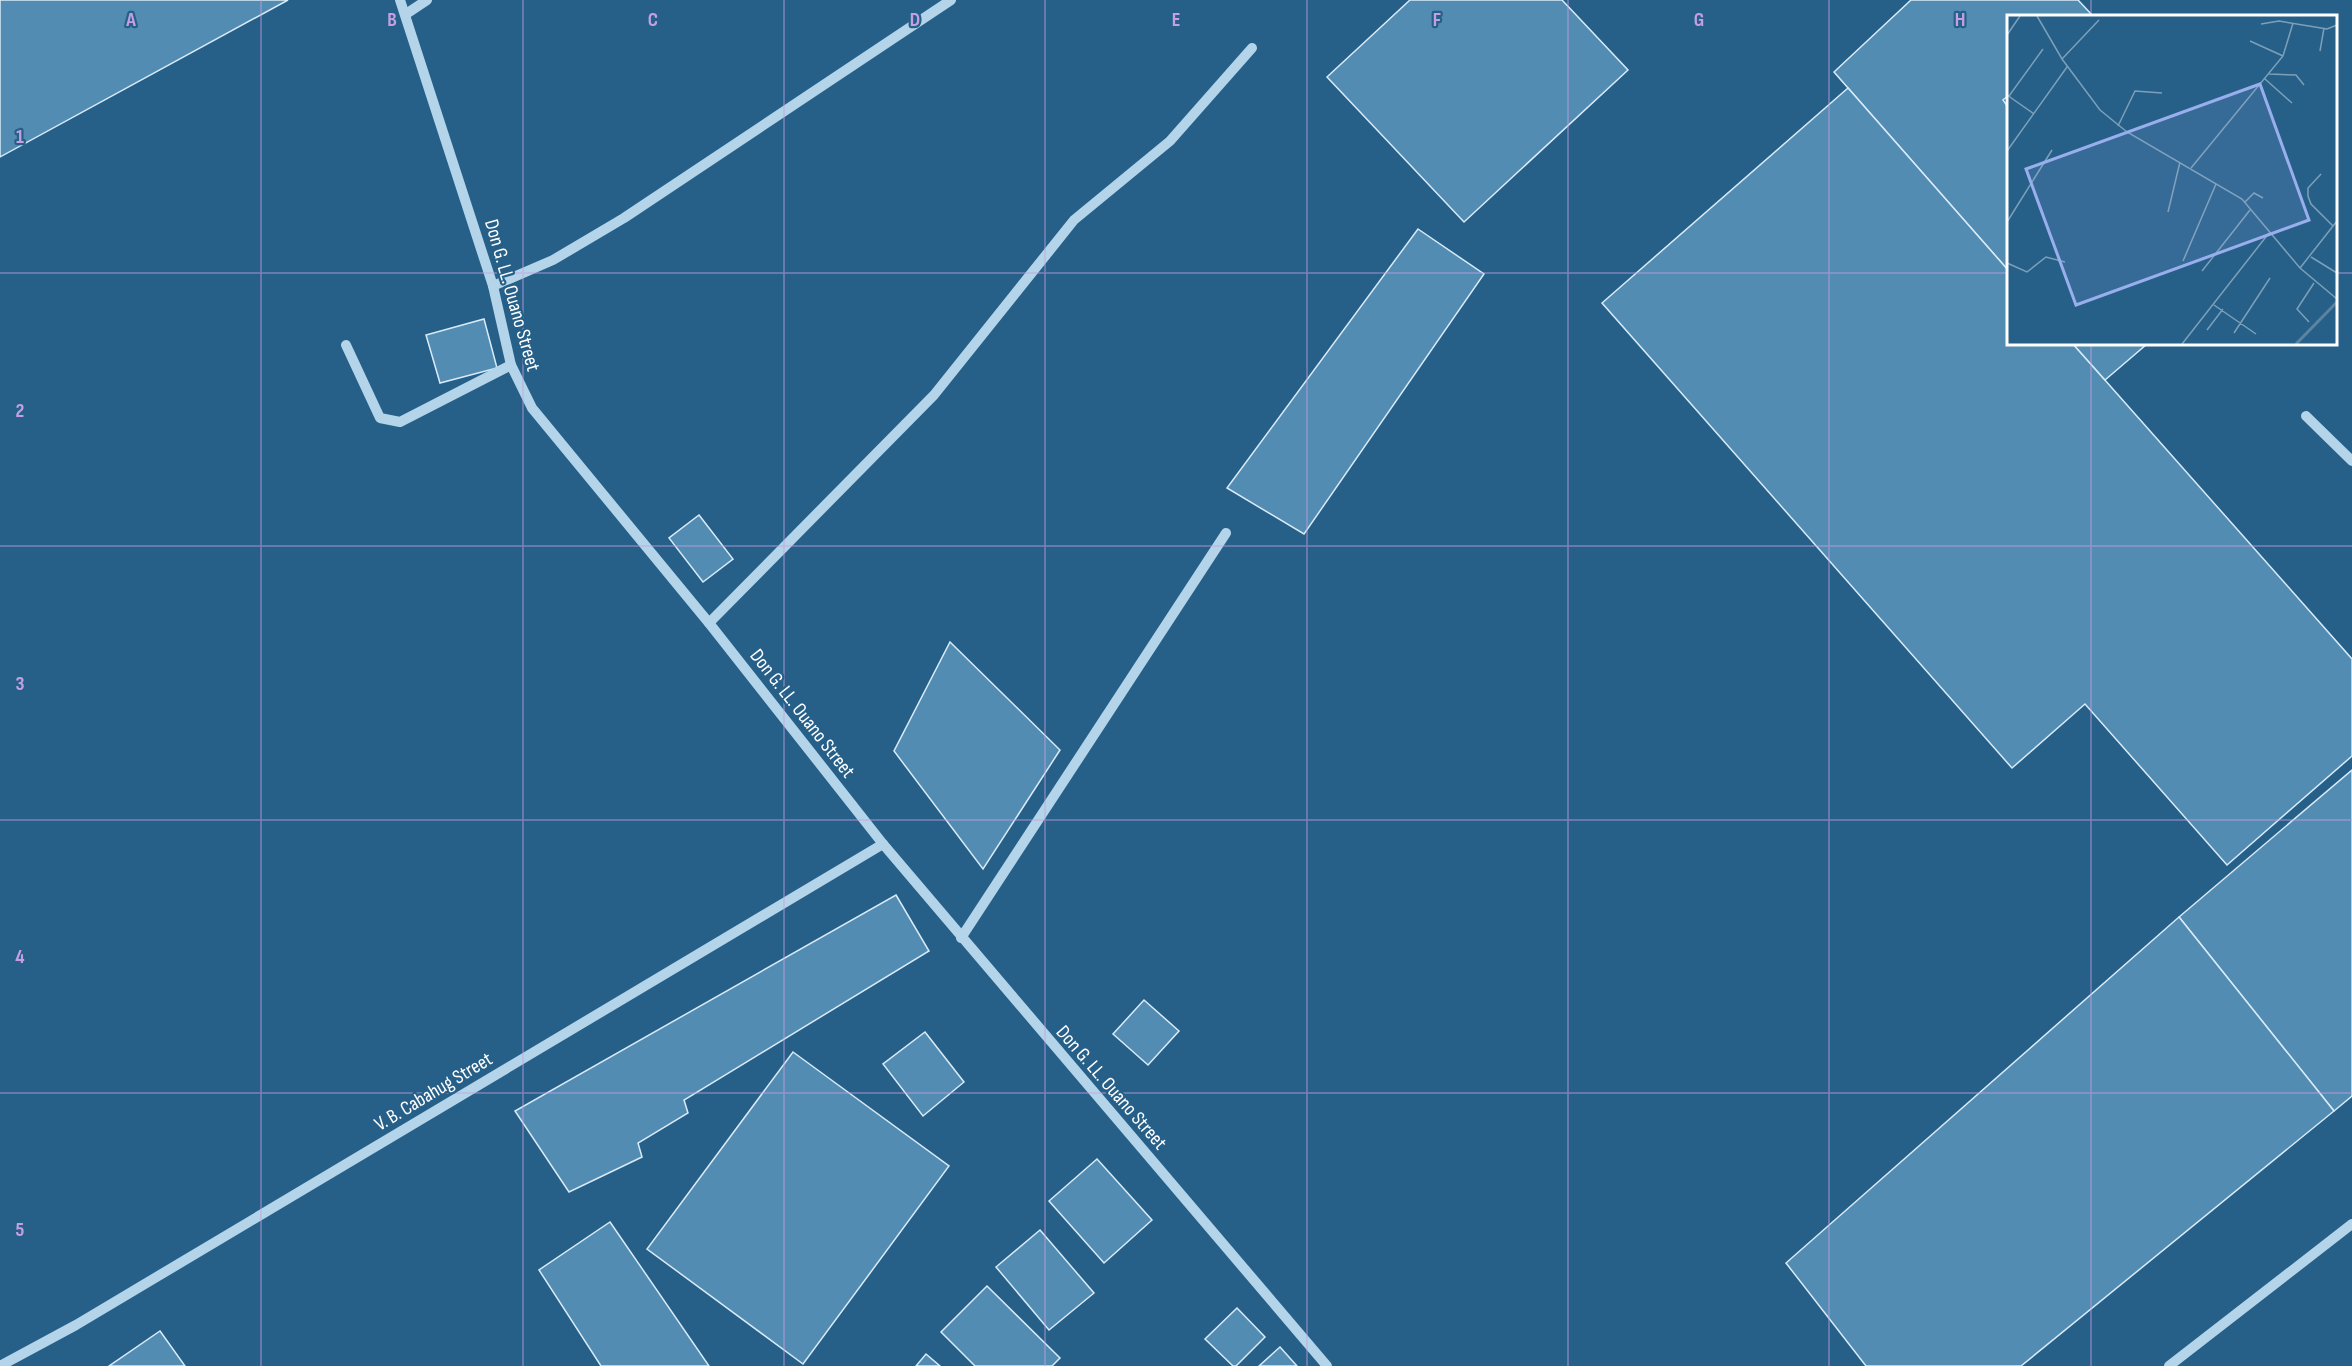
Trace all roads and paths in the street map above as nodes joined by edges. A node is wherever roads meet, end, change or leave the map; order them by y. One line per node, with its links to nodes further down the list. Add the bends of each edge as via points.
1 (400, 0): 4 (street, Don G. LL. Ouano Street)
2 (427, 0): 4 (street)
3 (951, 0): 6 (street, via 624,218 553,260)
4 (406, 14): 6 (street, Don G. LL. Ouano Street)
5 (1252, 48): 12 (street, via 1170,141 1074,219 934,395)
6 (493, 286): 8 (street, Don G. LL. Ouano Street)
7 (346, 345): 8 (street, via 380,418 400,422)
8 (511, 365): 12 (street, Don G. LL. Ouano Street, via 532,408)
9 (2306, 416): 10 (street)
10 (2352, 461)
11 (1226, 533): 14 (street)
12 (709, 623): 13 (street, Don G. LL. Ouano Street)
13 (883, 844): 14 (street, Don G. LL. Ouano Street); 16 (street, V. B. Cabahug Street, via 76,1325)
14 (961, 938): 17 (street, Don G. LL. Ouano Street)
15 (2352, 1224): 18 (street)
16 (0, 1366)
17 (1327, 1366)
18 (2169, 1366)

